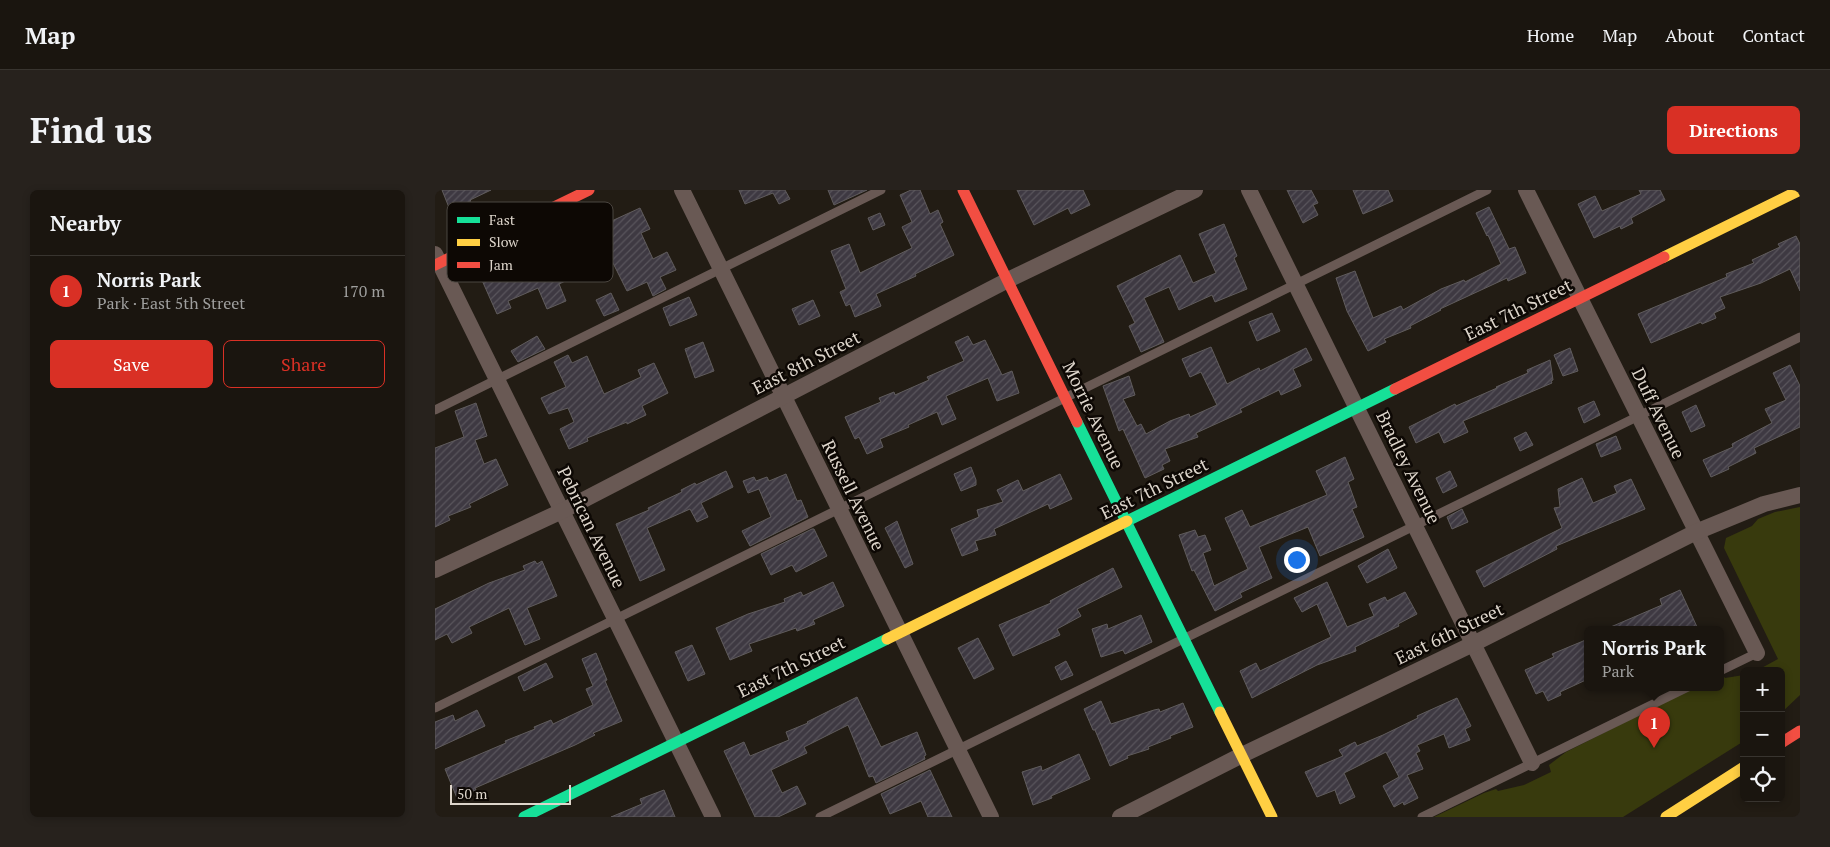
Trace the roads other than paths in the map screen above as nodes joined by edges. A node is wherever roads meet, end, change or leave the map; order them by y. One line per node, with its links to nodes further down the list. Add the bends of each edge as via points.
1 (589, 190): 10 (street)
2 (682, 190): 12 (street, Russell Avenue)
3 (881, 190): 12 (lane)
4 (963, 190): 13 (street, Morrie Avenue)
5 (1195, 190): 13 (street, East 8th Street)
6 (1249, 190): 14 (street, Bradley Avenue)
7 (1487, 190): 14 (lane)
8 (1526, 190): 15 (street, Duff Avenue)
9 (1800, 190): 15 (street, East 7th Street)
10 (563, 202)
11 (436, 261): 17 (street, Pebrican Avenue)
12 (721, 269): 17 (lane); 18 (street, Russell Avenue)
13 (1007, 280): 18 (street, East 8th Street); 19 (street, Morrie Avenue)
14 (1296, 284): 19 (lane); 20 (street, Bradley Avenue)
15 (1580, 298): 20 (street, East 7th Street); 22 (street, Duff Avenue)
16 (1800, 337): 22 (lane)
17 (497, 380): 21 (lane); 25 (street, Pebrican Avenue)
18 (783, 396): 24 (street, Russell Avenue); 25 (street, East 8th Street)
19 (1065, 398): 24 (lane); 26 (street, Morrie Avenue)
20 (1357, 407): 26 (street, East 7th Street); 27 (street, Bradley Avenue)
21 (435, 410)
22 (1639, 416): 27 (lane); 28 (street, Duff Avenue)
23 (1800, 495): 28 (street, East 6th Street, via 1764,504)
24 (839, 509): 30 (lane); 31 (street, Russell Avenue)
25 (562, 510): 29 (street, East 8th Street); 30 (street, Pebrican Avenue)
26 (1126, 521): 31 (street, East 7th Street); 32 (street, Morrie Avenue)
27 (1415, 526): 32 (lane); 33 (street, Bradley Avenue)
28 (1696, 532): 33 (street, East 6th Street); 34 (street, Duff Avenue)
29 (435, 570)
30 (615, 619): 37 (lane); 40 (street, Pebrican Avenue)
31 (900, 632): 40 (street, East 7th Street); 41 (street, Russell Avenue)
32 (1185, 639): 41 (lane); 42 (street, Morrie Avenue)
33 (1473, 644): 42 (street, East 6th Street); 43 (street, Bradley Avenue)
34 (1757, 653): 35 (lane)
35 (1724, 669)
36 (1680, 691): 43 (lane)
37 (435, 708)
38 (1800, 731): 39 (street)
39 (1785, 740)
40 (676, 742): 45 (street, East 7th Street); 46 (street, Pebrican Avenue)
41 (958, 750): 47 (lane); 48 (street, Russell Avenue)
42 (1242, 755): 49 (street, East 6th Street); 50 (street, Morrie Avenue)
43 (1532, 763): 51 (lane)
44 (1740, 770): 52 (street)
45 (524, 817)
46 (713, 817)
47 (820, 817)
48 (991, 817)
49 (1120, 817)
50 (1272, 817)
51 (1422, 817)
52 (1666, 817)

